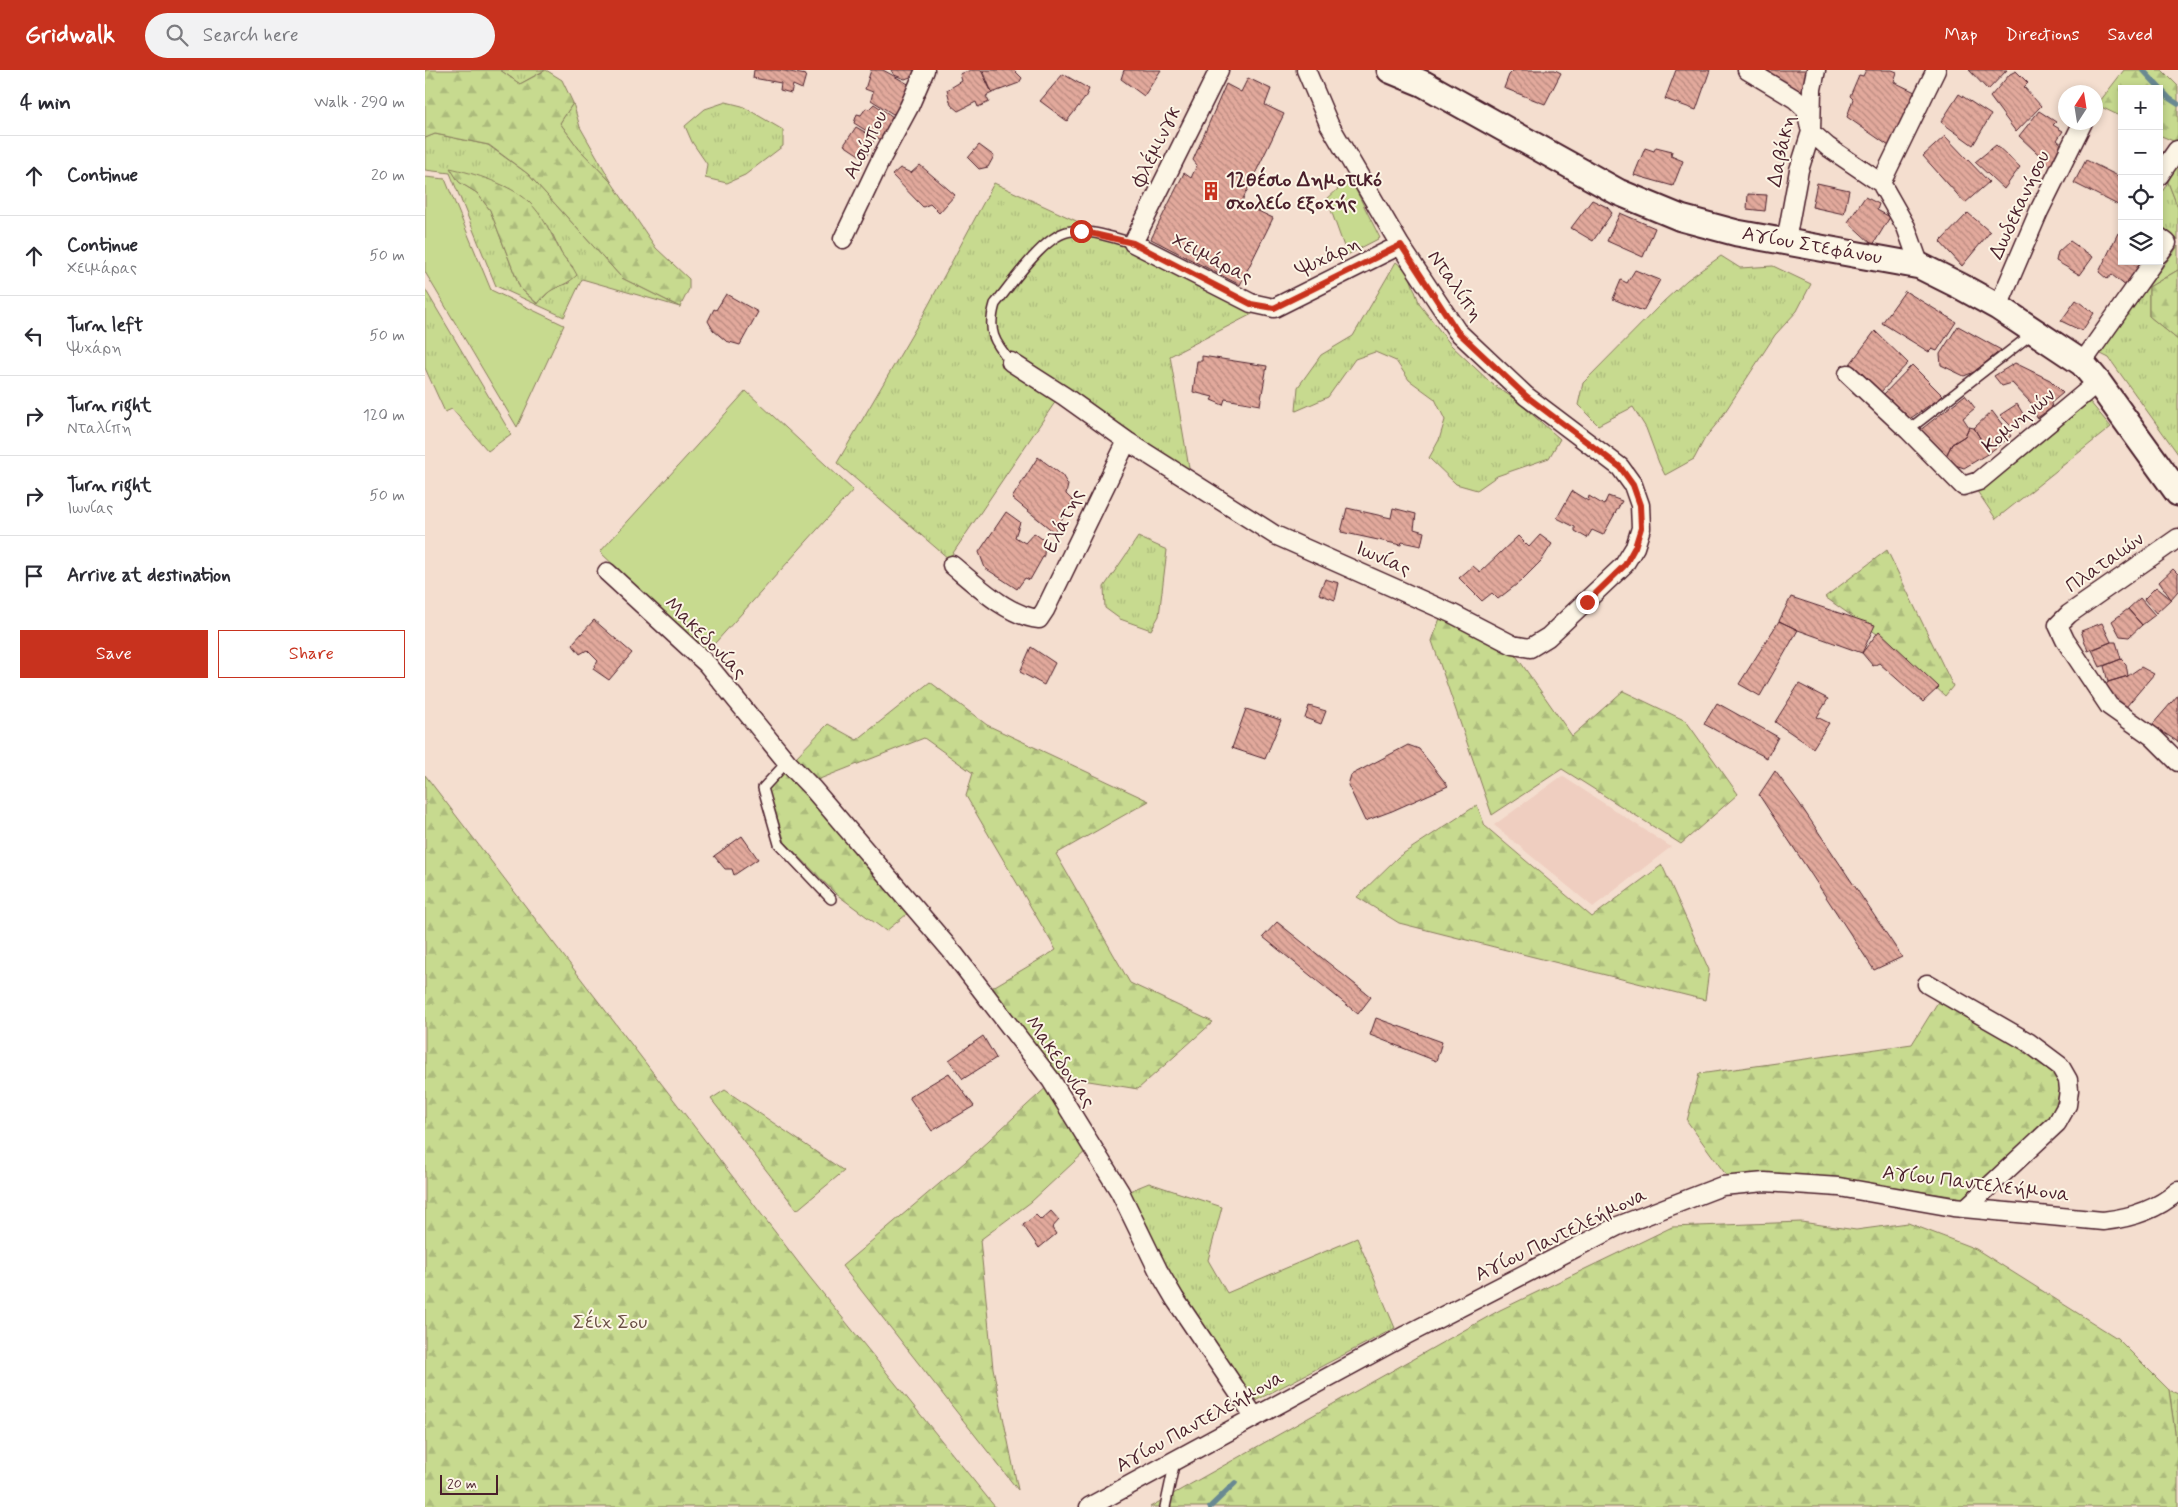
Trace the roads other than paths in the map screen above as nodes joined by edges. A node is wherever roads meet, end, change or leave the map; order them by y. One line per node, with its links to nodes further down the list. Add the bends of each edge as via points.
1 (925, 70): 13 (street, Αισώπου)
2 (1219, 70): 15 (street, Φλέμινγκ)
3 (1306, 70): 16 (street, Νταλίπη, via 1329,124)
4 (1390, 70): 14 (street, Αγίου Στεφάνου, via 1424,84 1627,196 1681,218 1737,233)
5 (1747, 70): 9 (street, via 1806,109)
6 (1816, 70): 9 (street, Δαβάκη)
7 (1936, 70): 12 (street)
8 (2079, 130): 19 (street, Δωδεκανήσου, via 2039,211)
9 (1811, 132): 12 (street); 14 (street, Δαβάκη, via 1799,170)
10 (2177, 150): 11 (street)
11 (2160, 175)
12 (1881, 183): 18 (street, via 1906,227)
13 (843, 239)
14 (1786, 241): 18 (street, Αγίου Στεφάνου)
15 (1133, 243): 20 (street, Χειμάρας, via 1251,304); 22 (lane, via 1073,230 1058,234 1045,244 995,304 992,314 995,342)
16 (1401, 245): 20 (street, Ψυχάρη); 29 (street, Νταλίπη, via 1457,331 1526,396 1620,467 1633,485)
17 (2151, 265): 23 (street)
18 (1920, 266): 19 (street, Αγίου Στεφάνου)
19 (1998, 307): 21 (street, Αγίου Στεφάνου)
20 (1274, 308)
21 (2035, 331): 23 (street, Αγίου Στεφάνου); 26 (lane)
22 (1011, 362): 27 (street, Ιωνίας)
23 (2082, 363): 25 (street, Αγίου Στεφάνου)
24 (1848, 374): 26 (street)
25 (2099, 382): 26 (street, Κομνηνών, via 1974,485 1963,486); 28 (street, Αγίου Στεφάνου)
26 (1908, 430)
27 (1127, 441): 29 (street, Ιωνίας, via 1275,535 1453,614 1505,642 1530,648 1548,638 1625,565 1641,528); 31 (street, Ελάτης, via 1039,619 1025,617 994,599)
28 (2178, 493)
29 (1640, 505)
30 (2178, 538): 34 (street, Πλαταιών, via 2069,614 2059,625 2065,640 2109,706 2153,737)
31 (951, 566)
32 (607, 572): 33 (street, Μακεδονίας, via 707,664)
33 (787, 762): 35 (lane, via 763,788 779,844); 39 (street, Μακεδονίας, via 954,954 1051,1080 1120,1192 1175,1299)
34 (2178, 762)
35 (831, 898)
36 (1927, 984): 38 (street, via 2029,1042 2059,1066 2068,1080 2067,1105 2057,1123)
37 (2178, 1191): 38 (street, Αγίου Παντελεήμονα, via 2159,1206 2119,1220)
38 (1966, 1208): 39 (street, Αγίου Παντελεήμονα, via 1839,1186 1765,1182 1722,1186 1618,1226)
39 (1254, 1416): 40 (street, Αγίου Παντελεήμονα)
40 (1175, 1460): 41 (street, Αγίου Παντελεήμονα); 42 (lane)
41 (1089, 1507)
42 (1165, 1507)

